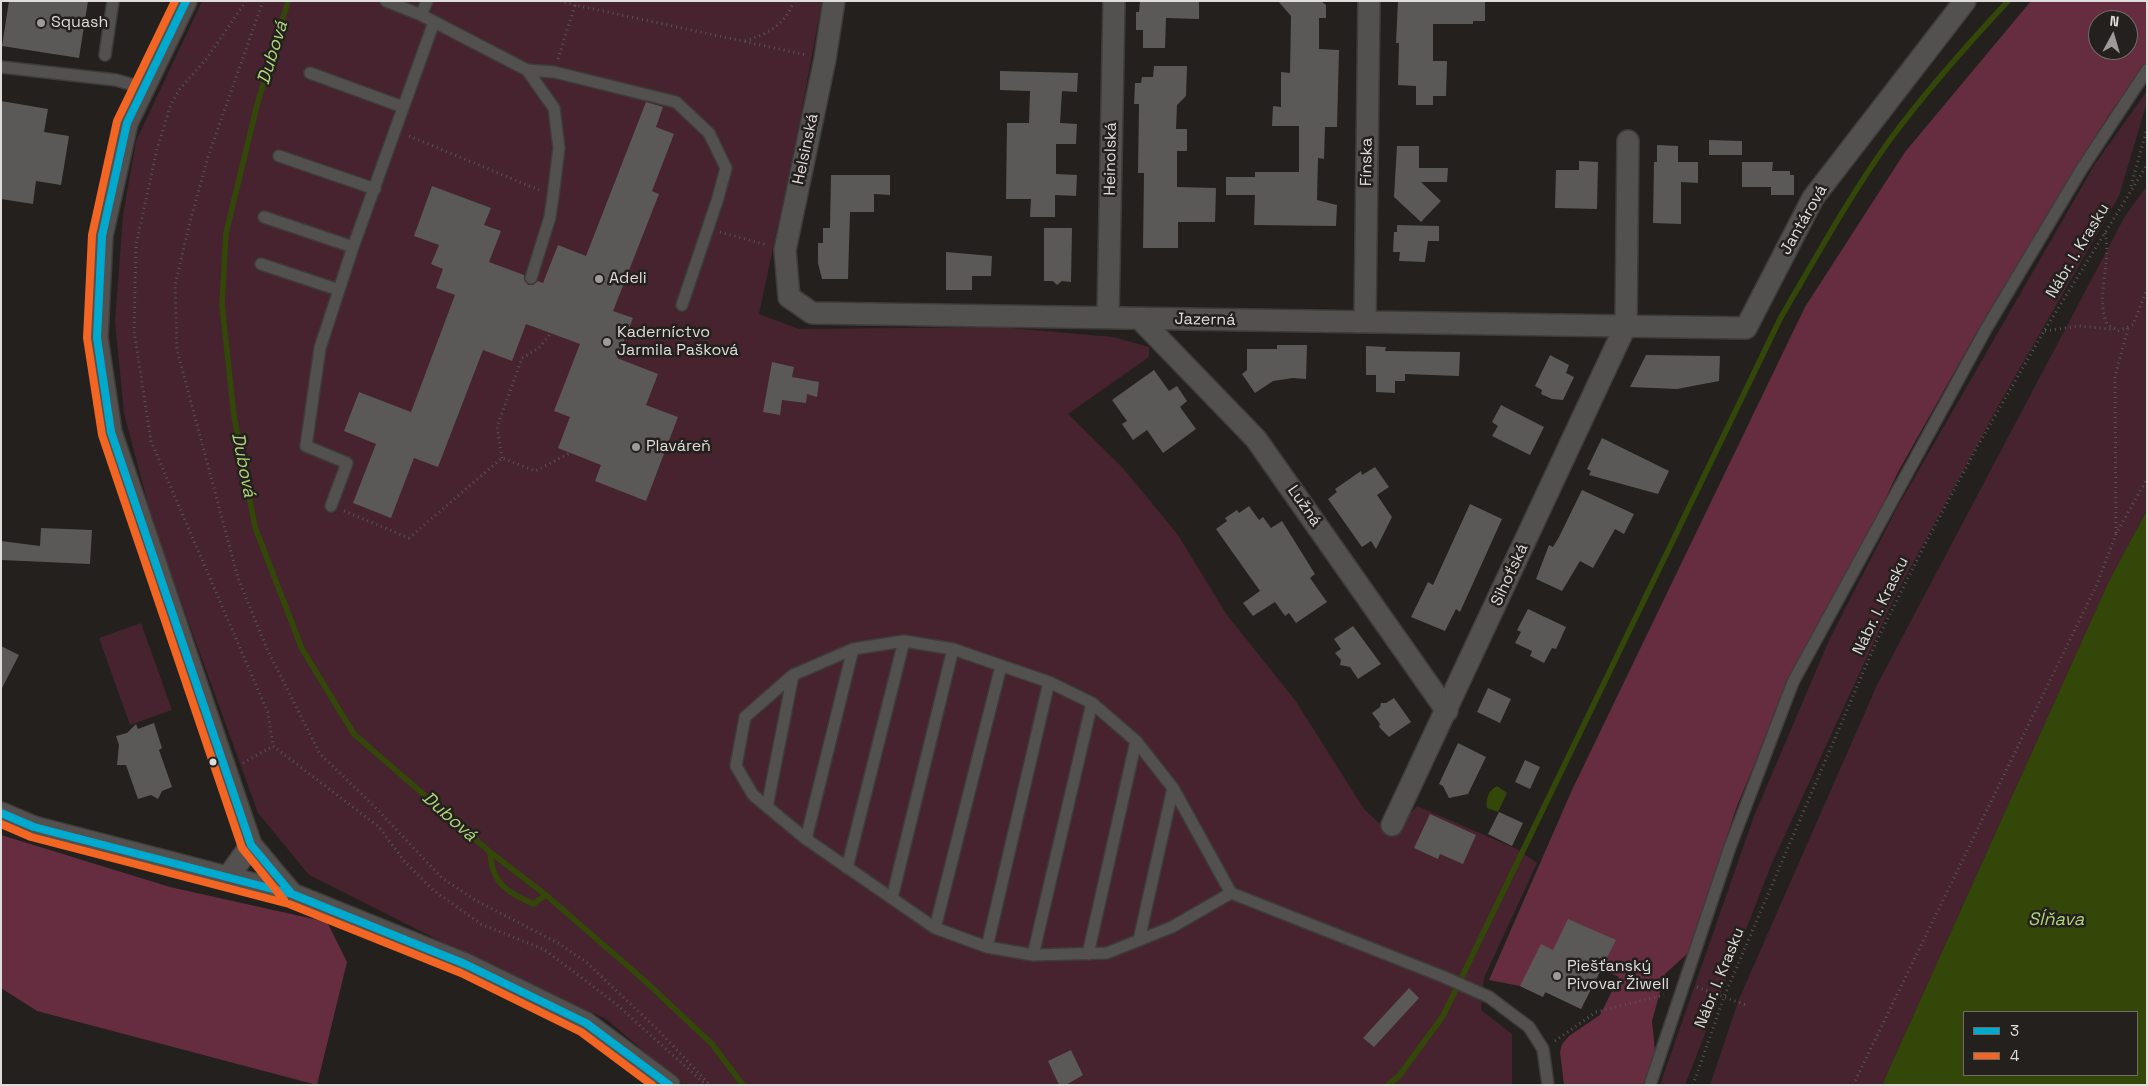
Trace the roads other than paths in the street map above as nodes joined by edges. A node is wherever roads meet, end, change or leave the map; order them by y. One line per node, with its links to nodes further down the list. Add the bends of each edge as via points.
1 (113, 1): 11 (lane)
2 (386, 1): 9 (lane)
3 (427, 1): 9 (lane)
4 (834, 1): 26 (street, Helsinská, via 785,250)
5 (1114, 1): 28 (street, Heinolská)
6 (1369, 1): 30 (street, Fínska)
7 (1965, 1): 31 (street, Jantárová, via 1813,198 1746,328)
8 (181, 2): 16 (street)
9 (421, 15): 10 (lane)
10 (434, 22): 13 (lane); 17 (lane)
11 (105, 55)
12 (1, 67): 16 (lane, via 116,80)
13 (527, 70): 24 (lane, via 554,108 559,148 550,217); 27 (lane, via 554,72 676,102 709,133 726,168)
14 (2147, 70): 60 (lane, via 2081,170 1986,329 1793,682 1730,847)
15 (310, 73): 17 (lane)
16 (144, 88): 47 (street, via 127,123 102,236 98,338 111,432)
17 (402, 107): 20 (lane)
18 (1628, 141): 31 (street)
19 (279, 156): 20 (lane)
20 (375, 189): 22 (lane)
21 (264, 217): 22 (lane)
22 (353, 247): 25 (lane)
23 (261, 264): 25 (lane)
24 (531, 278)
25 (339, 290): 32 (lane, via 320,348 306,446 347,463)
26 (789, 297): 28 (street, Jazerná, via 812,313)
27 (682, 305)
28 (1108, 318): 29 (street, Jazerná)
29 (1140, 319): 30 (street, Jazerná); 40 (street, Lužná, via 1256,439)
30 (1365, 322): 31 (street, Jazerná)
31 (1626, 325): 40 (street, Sihoťská)
32 (331, 506)
33 (904, 641): 34 (lane); 35 (lane); 48 (lane)
34 (853, 649): 37 (lane); 46 (lane)
35 (953, 649): 36 (lane); 52 (lane)
36 (1001, 666): 38 (lane); 53 (lane)
37 (793, 676): 43 (lane); 43 (lane, via 745,717 736,766 753,795)
38 (1049, 682): 39 (lane); 55 (lane)
39 (1092, 703): 41 (lane); 57 (lane)
40 (1447, 710): 45 (street, Sihoťská)
41 (1136, 741): 42 (lane); 56 (lane)
42 (1173, 788): 50 (lane); 54 (lane)
43 (767, 807): 46 (lane)
44 (1, 813): 49 (street, via 34,827)
45 (1392, 825)
46 (806, 839): 48 (lane)
47 (251, 845): 49 (street); 51 (street)
48 (848, 868): 52 (lane)
49 (228, 877): 51 (street)
50 (1231, 893): 54 (lane, via 1172,927); 59 (lane, via 1489,997 1529,1027 1543,1049)
51 (292, 894): 58 (street, via 465,964 586,1023)
52 (892, 898): 53 (lane)
53 (935, 928): 55 (lane)
54 (1139, 940): 56 (lane, via 1107,953)
55 (987, 946): 57 (lane)
56 (1088, 954): 57 (lane)
57 (1033, 955)
58 (669, 1085)
59 (1548, 1085)
60 (1650, 1085)

